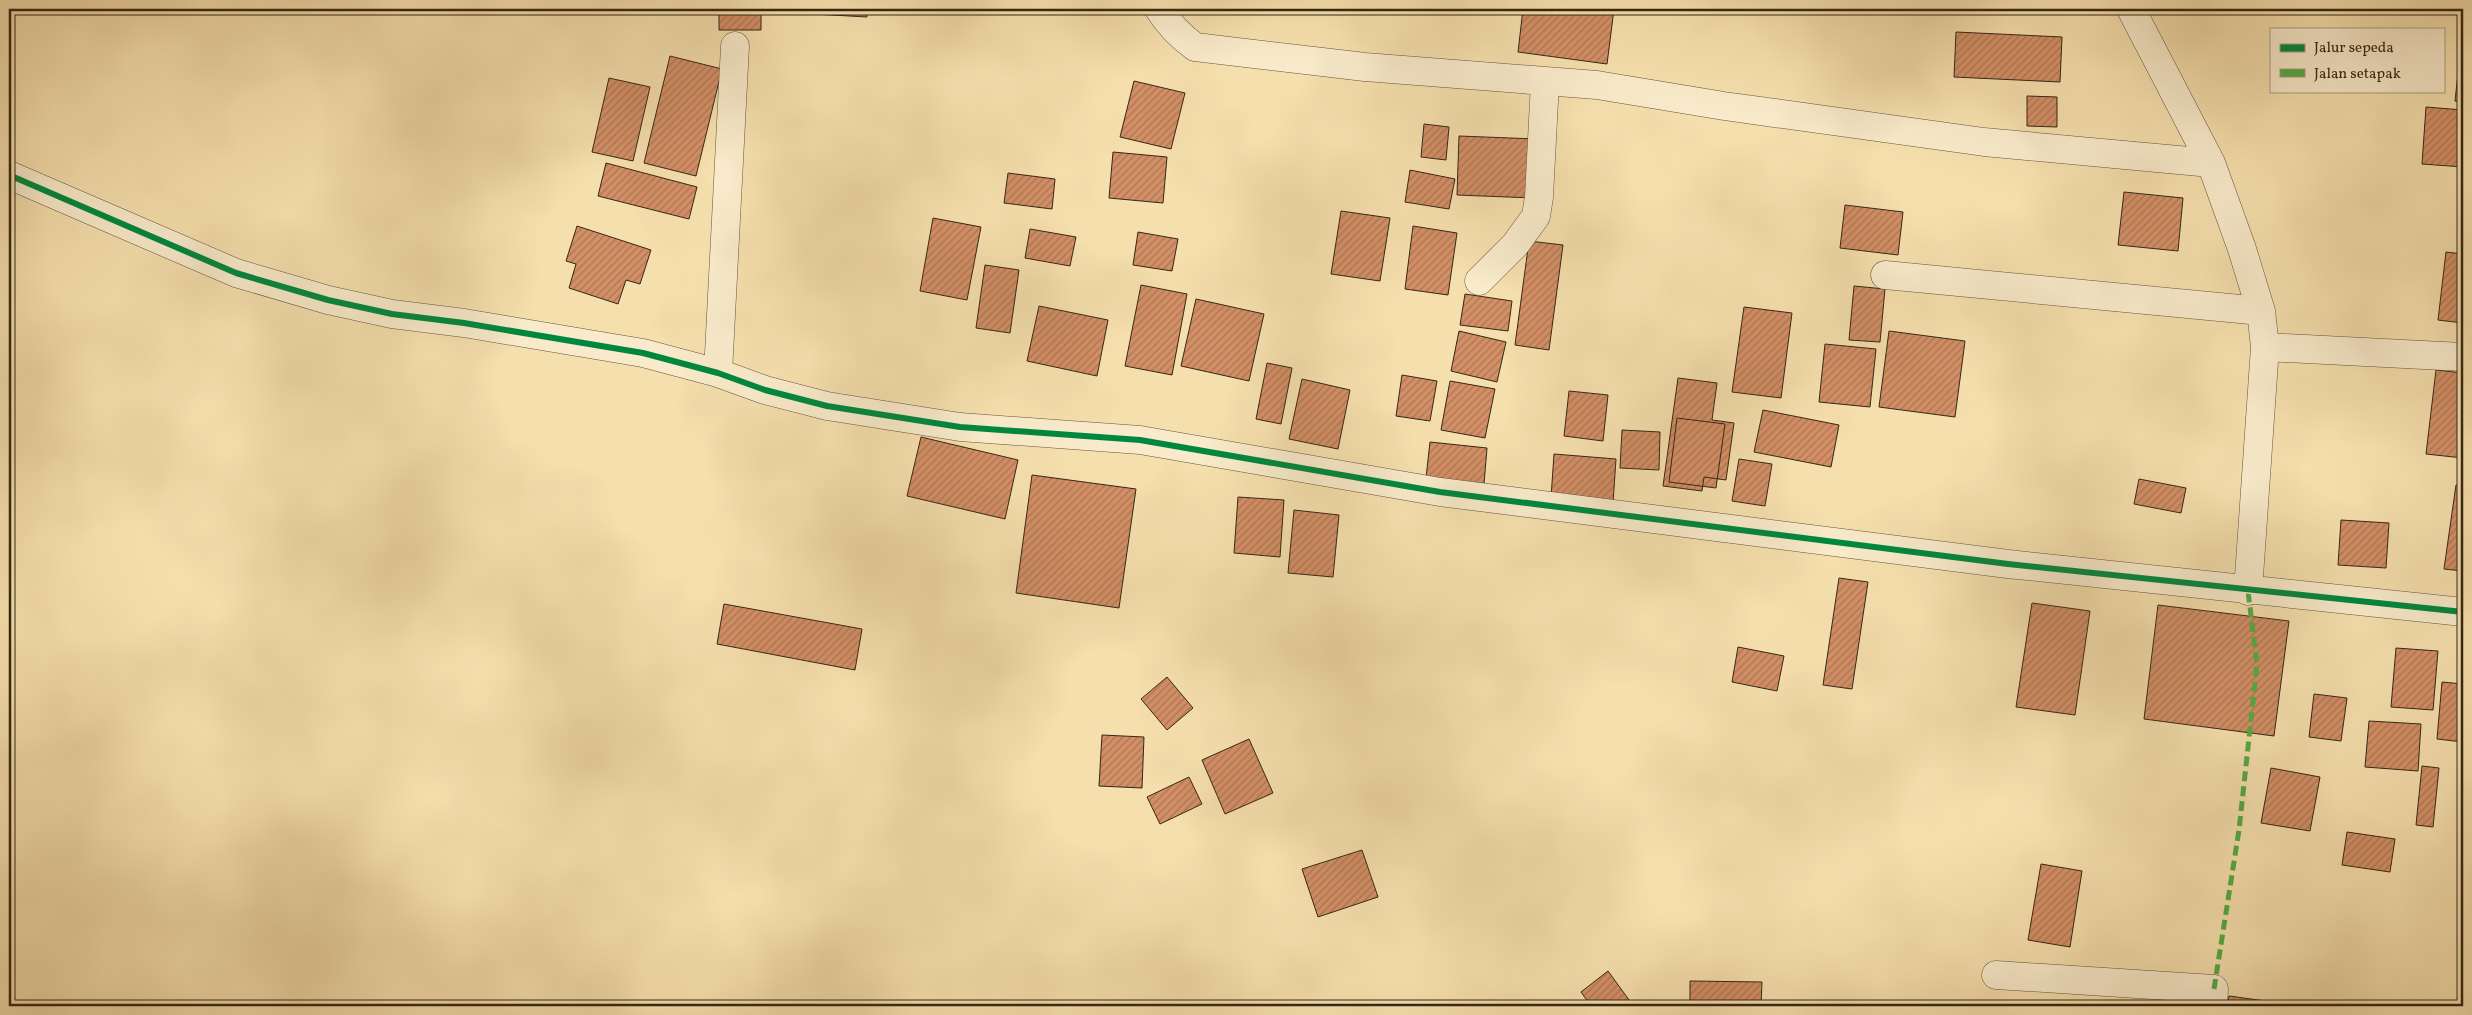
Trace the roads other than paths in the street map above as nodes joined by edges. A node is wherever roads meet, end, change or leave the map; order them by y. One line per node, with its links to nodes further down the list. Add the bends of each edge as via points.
1 (1159, 9): 4 (street, via 1180,36 1195,47)
2 (2131, 9): 5 (street)
3 (735, 46): 12 (street)
4 (1545, 82): 5 (street, via 1597,86 1984,142); 8 (street, via 1536,216 1515,245)
5 (2211, 163): 9 (street)
6 (9, 175): 12 (street, via 236,273 328,300 392,314 644,354)
7 (1885, 275): 9 (street)
8 (1479, 281)
9 (2260, 311): 10 (street)
10 (2265, 347): 11 (street); 13 (street)
11 (2463, 357)
12 (718, 373): 13 (street, via 764,390 827,406 909,420 960,427 1140,440 1440,492)
13 (2248, 591): 14 (street)
14 (2463, 612)
15 (1996, 975): 16 (street, via 2214,989)
16 (2213, 1006)

